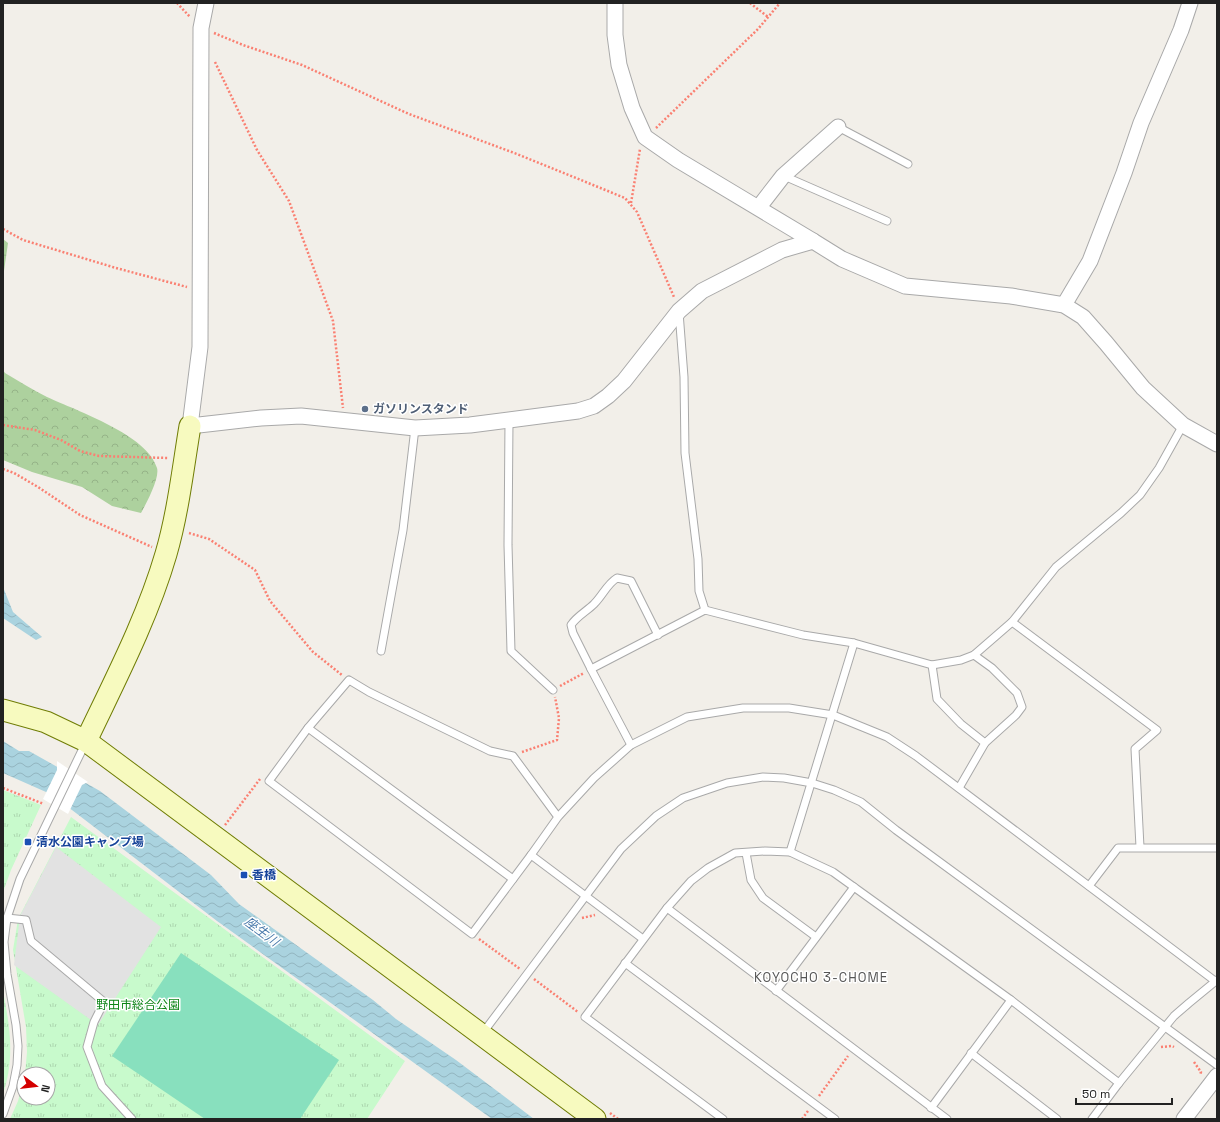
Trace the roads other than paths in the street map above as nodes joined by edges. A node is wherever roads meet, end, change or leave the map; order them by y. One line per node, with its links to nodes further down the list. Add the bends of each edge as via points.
1 (206, 3): 14 (street, via 201,28 200,347)
2 (615, 3): 7 (street, via 615,35 619,66 632,108 645,137 678,160)
3 (1190, 3): 10 (street, via 1141,123 1090,261)
4 (838, 127): 5 (lane); 6 (street)
5 (908, 164)
6 (784, 176): 7 (street); 8 (lane)
7 (759, 208): 9 (street)
8 (887, 221)
9 (813, 241): 10 (street, via 842,259 905,286 1011,296); 11 (street, via 782,250 702,292)
10 (1064, 305): 13 (street, via 1083,317 1143,388)
11 (679, 311): 12 (street, via 624,381 594,406 572,413); 17 (lane, via 684,377 685,453 698,559 699,591)
12 (509, 420): 15 (street); 25 (lane, via 510,651)
13 (1183, 425): 16 (street); 18 (lane, via 1159,468 1140,495 1056,567)
14 (190, 426): 15 (street, via 301,416); 29 (street, via 173,528 153,594)
15 (415, 428): 21 (lane, via 403,530)
16 (1217, 444)
17 (705, 610): 19 (lane); 20 (lane, via 804,635)
18 (1012, 622): 22 (lane); 35 (lane, via 1157,730 1135,750)
19 (658, 635): 24 (lane); 24 (lane, via 631,581 618,578 611,582 595,604 571,625)
20 (854, 644): 23 (lane); 27 (lane)
21 (381, 651)
22 (974, 656): 23 (lane); 30 (lane, via 992,668 1017,693 1022,707)
23 (932, 665): 30 (lane, via 937,699 961,724)
24 (591, 669): 31 (lane)
25 (553, 690)
26 (3, 710): 29 (street, via 46,722)
27 (833, 714): 31 (lane, via 789,708 743,708 687,717); 32 (lane); 33 (lane, via 887,737)
28 (308, 728): 34 (lane, via 349,680 490,751 513,756); 40 (lane); 40 (lane, via 269,781 472,934)
29 (86, 741): 45 (lane, via 20,879); 54 (street)
30 (985, 743): 33 (lane)
31 (630, 745): 34 (lane, via 594,778)
32 (812, 783): 37 (lane); 43 (lane, via 763,777 727,783 683,798 656,816 621,849); 53 (lane, via 861,802)
33 (959, 788): 41 (lane)
34 (558, 817): 39 (lane)
35 (1140, 847): 36 (lane); 41 (lane, via 1118,848)
36 (1217, 848)
37 (790, 852): 38 (lane); 42 (lane, via 833,872)
38 (746, 853): 44 (lane, via 735,853 708,868 691,881); 47 (lane, via 751,880 763,898)
39 (531, 855): 40 (lane); 43 (lane)
40 (513, 879)
41 (1089, 886): 50 (lane)
42 (854, 887): 47 (lane); 52 (lane)
43 (587, 896): 48 (lane); 54 (lane)
44 (667, 908): 48 (lane); 51 (lane)
45 (7, 918): 46 (lane); 62 (lane, via 26,920 31,941 104,1002 94,1022 87,1047 102,1086)
46 (4, 927): 60 (lane, via 7,974 18,1046 13,1086)
47 (816, 937): 51 (lane)
48 (643, 939): 49 (lane)
49 (625, 963): 63 (lane, via 585,1017); 64 (lane)
50 (1216, 980): 53 (lane, via 1189,1002)
51 (776, 991): 59 (lane)
52 (1011, 1000): 55 (lane); 58 (lane)
53 (1165, 1028): 56 (lane); 58 (lane)
54 (482, 1035): 61 (street)
55 (971, 1053): 59 (lane); 66 (lane)
56 (1217, 1065)
57 (1217, 1076): 68 (street)
58 (1119, 1083): 67 (lane)
59 (931, 1108): 65 (lane)
60 (3, 1114)
61 (600, 1114)
62 (132, 1119)
63 (723, 1119)
64 (835, 1119)
65 (947, 1119)
66 (1058, 1119)
67 (1092, 1119)
68 (1184, 1119)

